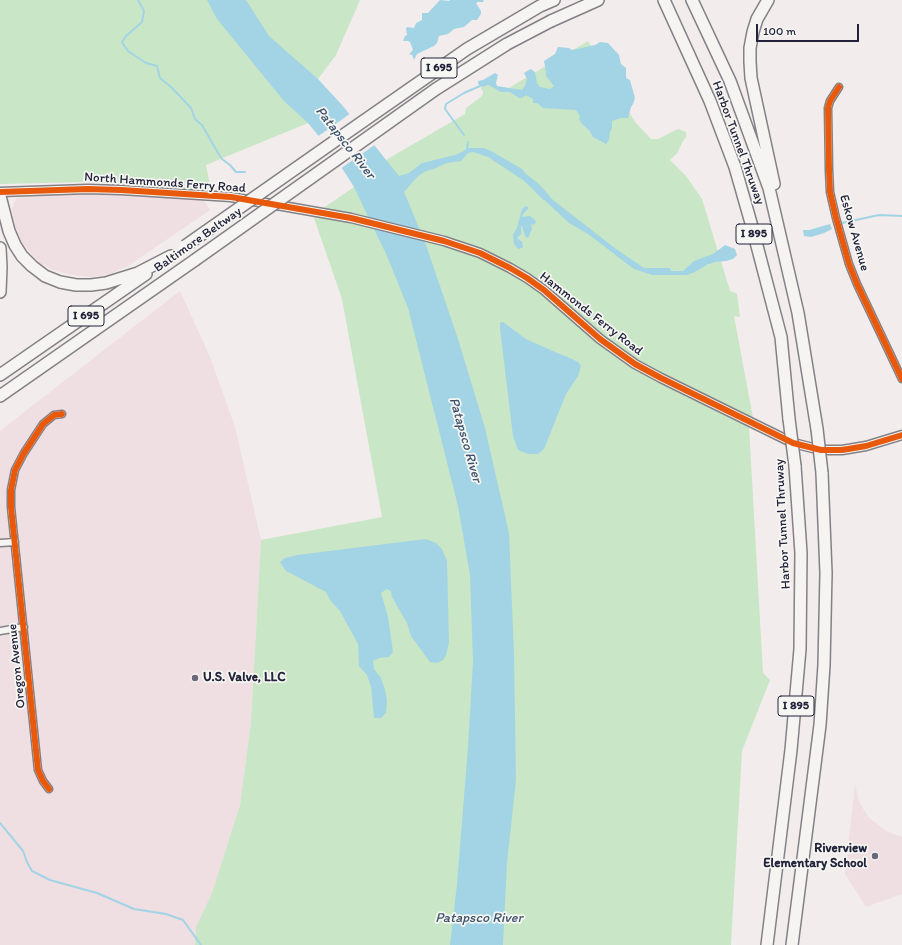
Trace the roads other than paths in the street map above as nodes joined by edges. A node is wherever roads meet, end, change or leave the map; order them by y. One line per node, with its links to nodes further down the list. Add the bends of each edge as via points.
1 (554, 0): 11 (highway, Baltimore Beltway / I 695, bridge, via 467,49)
2 (598, 0): 14 (highway, Baltimore Beltway / I 695, bridge, via 507,44 436,89)
3 (692, 0): 13 (highway, Harbor Tunnel Thruway / I 895, via 730,81 769,188)
4 (768, 0): 13 (highway, via 753,32 750,48 751,78 787,243)
5 (660, 1): 26 (highway, Harbor Tunnel Thruway / I 895, bridge, via 710,101 735,168 766,274 781,337 795,466 801,553 801,617 791,750)
6 (839, 87): 16 (street, Eskow Avenue, via 828,108 830,192 849,264)
7 (0, 192): 9 (street, North Hammonds Ferry Road, via 88,189 231,197)
8 (0, 196): 11 (highway, via 9,231 22,256 45,276 60,282 83,285 106,283 138,273)
9 (352, 218): 20 (street, Hammonds Ferry Road, via 444,241 480,253 510,268 544,290 609,346 646,370 793,443 821,450 842,450)
10 (0, 248): 12 (highway)
11 (171, 256): 15 (highway, Baltimore Beltway / I 695)
12 (0, 292)
13 (798, 313): 27 (highway, Harbor Tunnel Thruway / I 895, bridge, via 822,473 826,573 824,665 818,740)
14 (49, 363): 17 (highway, Baltimore Beltway / I 695); 18 (highway)
15 (0, 375)
16 (902, 379)
17 (0, 396)
18 (0, 402)
19 (62, 414): 21 (street, Oregon Avenue, via 43,424 15,470 11,490)
20 (902, 435)
21 (15, 542): 22 (street); 23 (street, Oregon Avenue)
22 (0, 543)
23 (24, 627): 24 (street); 25 (street, Oregon Avenue, via 38,770)
24 (0, 631)
25 (48, 789)
26 (767, 945)
27 (792, 945)

